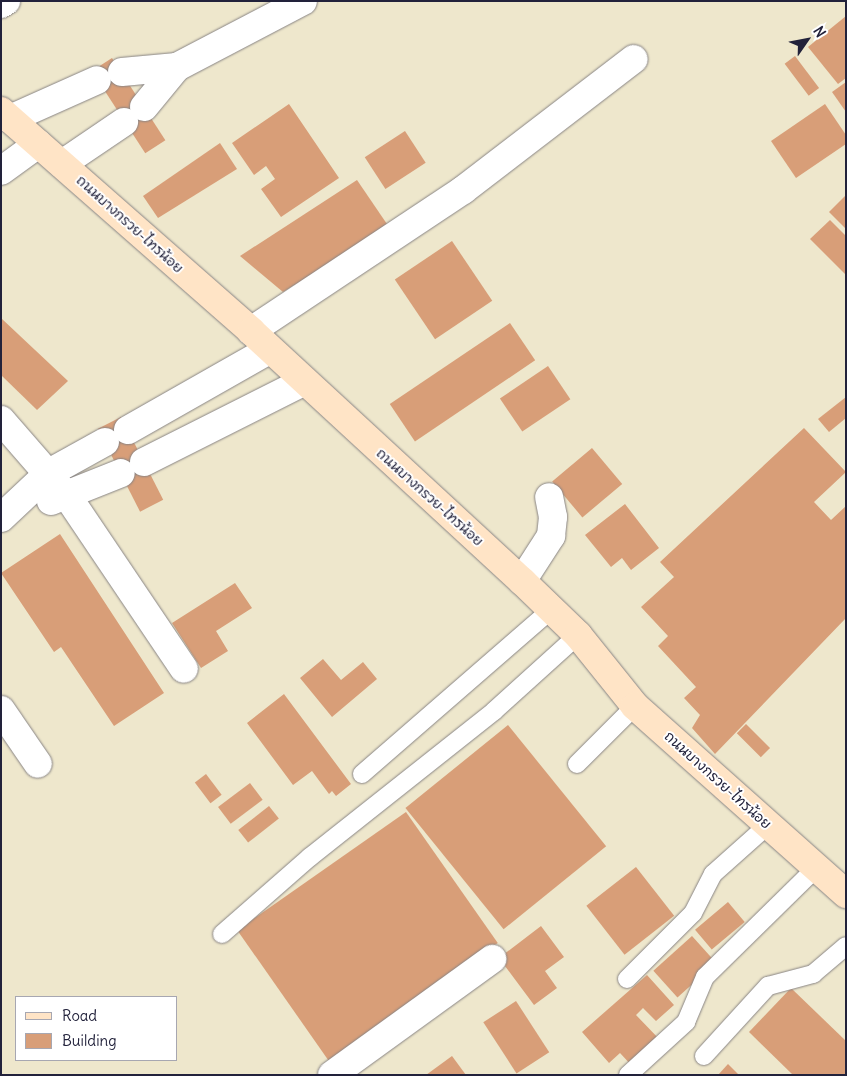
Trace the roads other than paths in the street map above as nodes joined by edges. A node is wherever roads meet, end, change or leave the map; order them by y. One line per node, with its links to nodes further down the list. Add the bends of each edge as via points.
1 (6, 1): 3 (street)
2 (303, 1): 5 (street)
3 (1, 4)
4 (634, 60): 10 (street)
5 (177, 67): 6 (street, via 109,76); 8 (street, via 134,114)
6 (6, 115): 7 (main road, ถนนบางกรวย-ไทรน้อย)
7 (38, 144): 8 (main road, ถนนบางกรวย-ไทรน้อย); 9 (street)
8 (62, 164): 10 (main road, ถนนบางกรวย-ไทรน้อย)
9 (1, 171)
10 (260, 340): 11 (main road, ถนนบางกรวย-ไทรน้อย); 13 (street, via 116,436)
11 (303, 382): 15 (street); 17 (main road, ถนนบางกรวย-ไทรน้อย)
12 (1, 420): 13 (street)
13 (49, 473): 15 (street); 16 (street)
14 (548, 497): 17 (street, via 553,517 550,536)
15 (68, 498): 16 (street); 20 (street)
16 (7, 514)
17 (522, 580): 18 (main road, ถนนบางกรวย-ไทรน้อย)
18 (552, 609): 19 (main road, ถนนบางกรวย-ไทรน้อย); 25 (lane)
19 (578, 635): 21 (main road, ถนนบางกรวย-ไทรน้อย); 29 (lane, via 494,711 310,857)
20 (184, 669)
21 (634, 706): 24 (lane); 26 (main road, ถนนบางกรวย-ไทรน้อย)
22 (1, 710): 23 (street)
23 (38, 764)
24 (577, 764)
25 (362, 774)
26 (768, 825): 27 (main road, ถนนบางกรวย-ไทรน้อย); 32 (lane, via 713,874 693,913)
27 (817, 867): 28 (main road, ถนนบางกรวย-ไทรน้อย); 35 (lane, via 705,977 686,1022)
28 (846, 894)
29 (222, 934)
30 (846, 946): 33 (lane, via 813,974 768,986)
31 (492, 958): 34 (street)
32 (626, 979)
33 (704, 1056)
34 (332, 1075)
35 (628, 1075)

